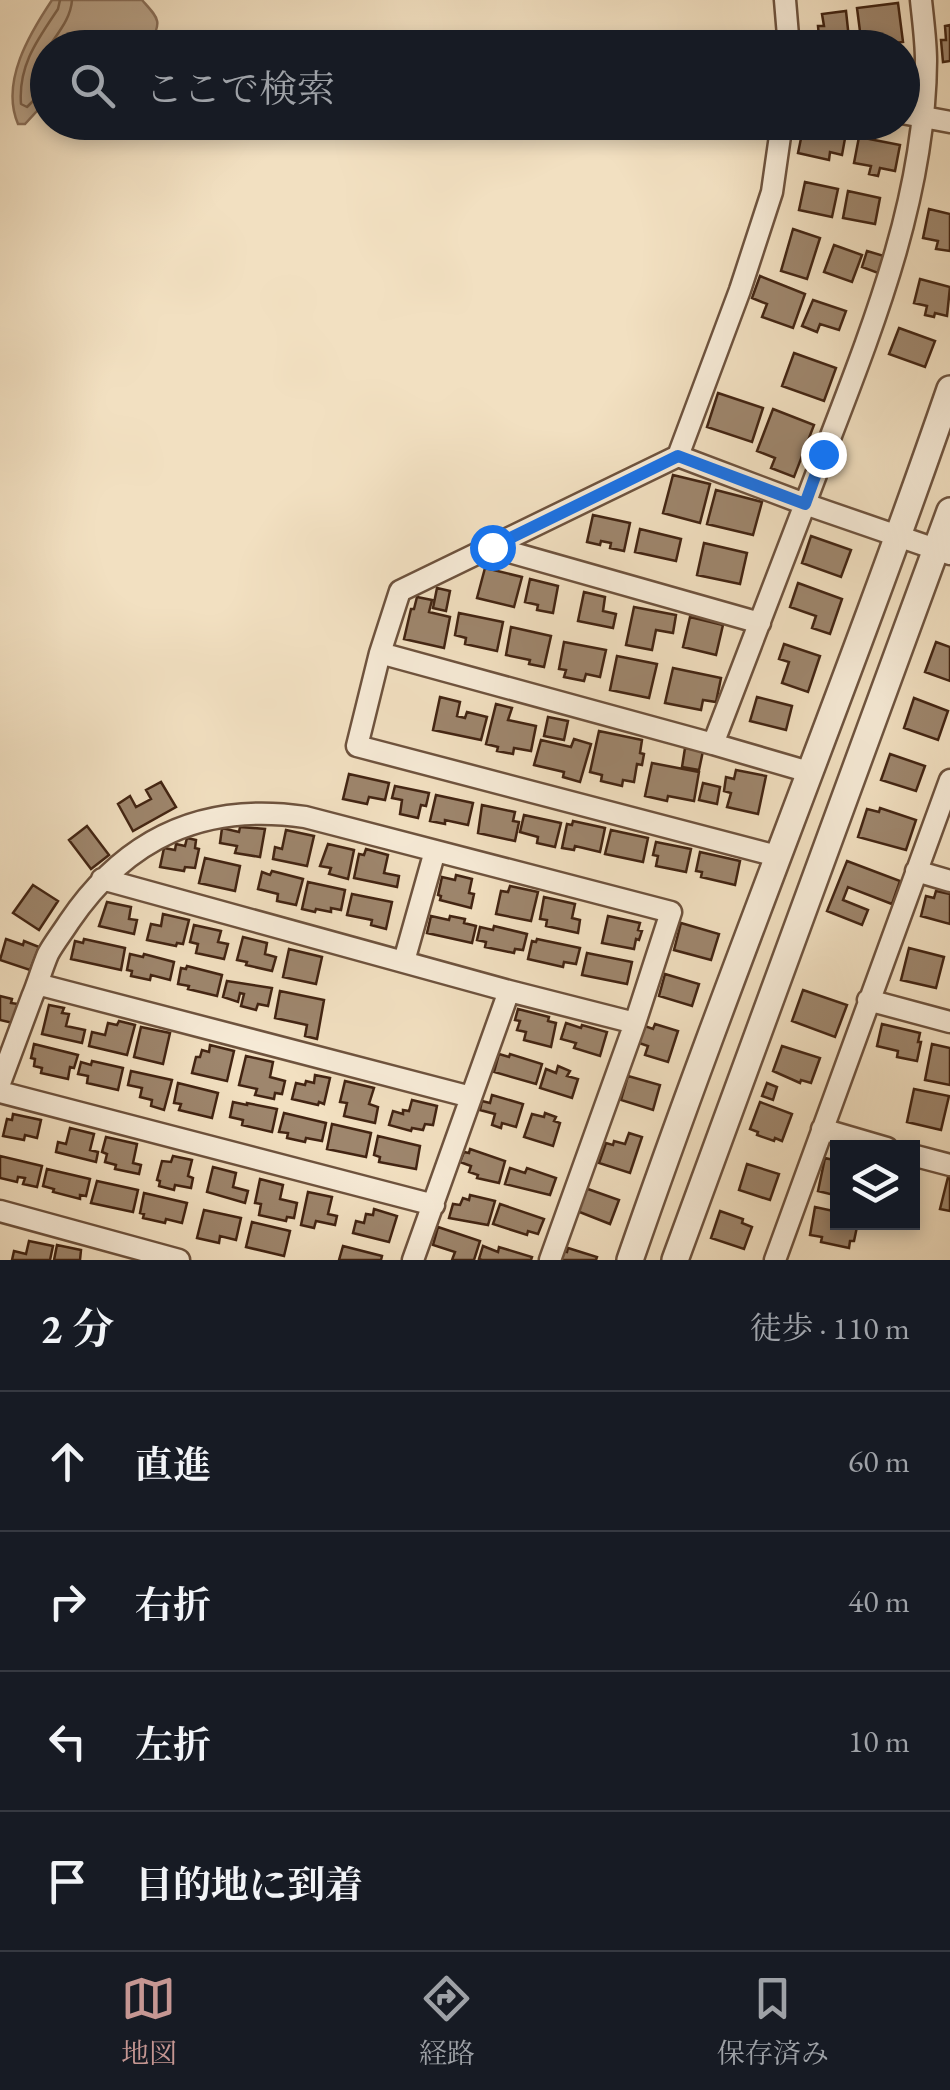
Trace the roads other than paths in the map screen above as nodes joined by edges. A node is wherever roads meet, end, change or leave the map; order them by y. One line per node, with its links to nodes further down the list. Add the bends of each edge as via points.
1 (920, 0): 4 (street, via 926,60)
2 (792, 1): 3 (street)
3 (790, 30)
4 (920, 84)
5 (920, 116): 6 (street)
6 (950, 122)
7 (779, 140): 10 (street, via 772,192)
8 (912, 140): 11 (street, via 912,186 894,264)
9 (950, 389): 13 (street)
10 (678, 456): 11 (street); 14 (street)
11 (805, 504): 13 (street); 16 (street)
12 (950, 511): 15 (street)
13 (899, 536): 15 (street); 19 (street)
14 (492, 547): 16 (street); 17 (street, via 400,591)
15 (943, 552): 45 (street)
16 (760, 623): 18 (street)
17 (380, 653): 18 (street); 22 (street, via 357,746)
18 (714, 744): 19 (street)
19 (808, 772): 22 (street)
20 (950, 780): 23 (street)
21 (435, 851): 24 (street, via 304,817 249,813 170,832 138,848); 26 (street); 31 (street, via 671,912)
22 (777, 856): 44 (street)
23 (916, 871): 25 (street); 29 (street)
24 (102, 879): 26 (street); 27 (street, via 57,940)
25 (950, 880)
26 (404, 961): 28 (street)
27 (37, 984): 32 (street); 34 (street)
28 (509, 991): 31 (street); 34 (street)
29 (868, 1000): 30 (street); 35 (street)
30 (950, 1022)
31 (634, 1023): 43 (street)
32 (0, 1083)
33 (0, 1092): 39 (street)
34 (471, 1098): 39 (street)
35 (822, 1129): 36 (street); 46 (street)
36 (860, 1140)
37 (920, 1156): 38 (street)
38 (950, 1165)
39 (434, 1205): 42 (street)
40 (0, 1211): 41 (street)
41 (180, 1260)
42 (413, 1260)
43 (550, 1260)
44 (630, 1260)
45 (675, 1260)
46 (775, 1260)

